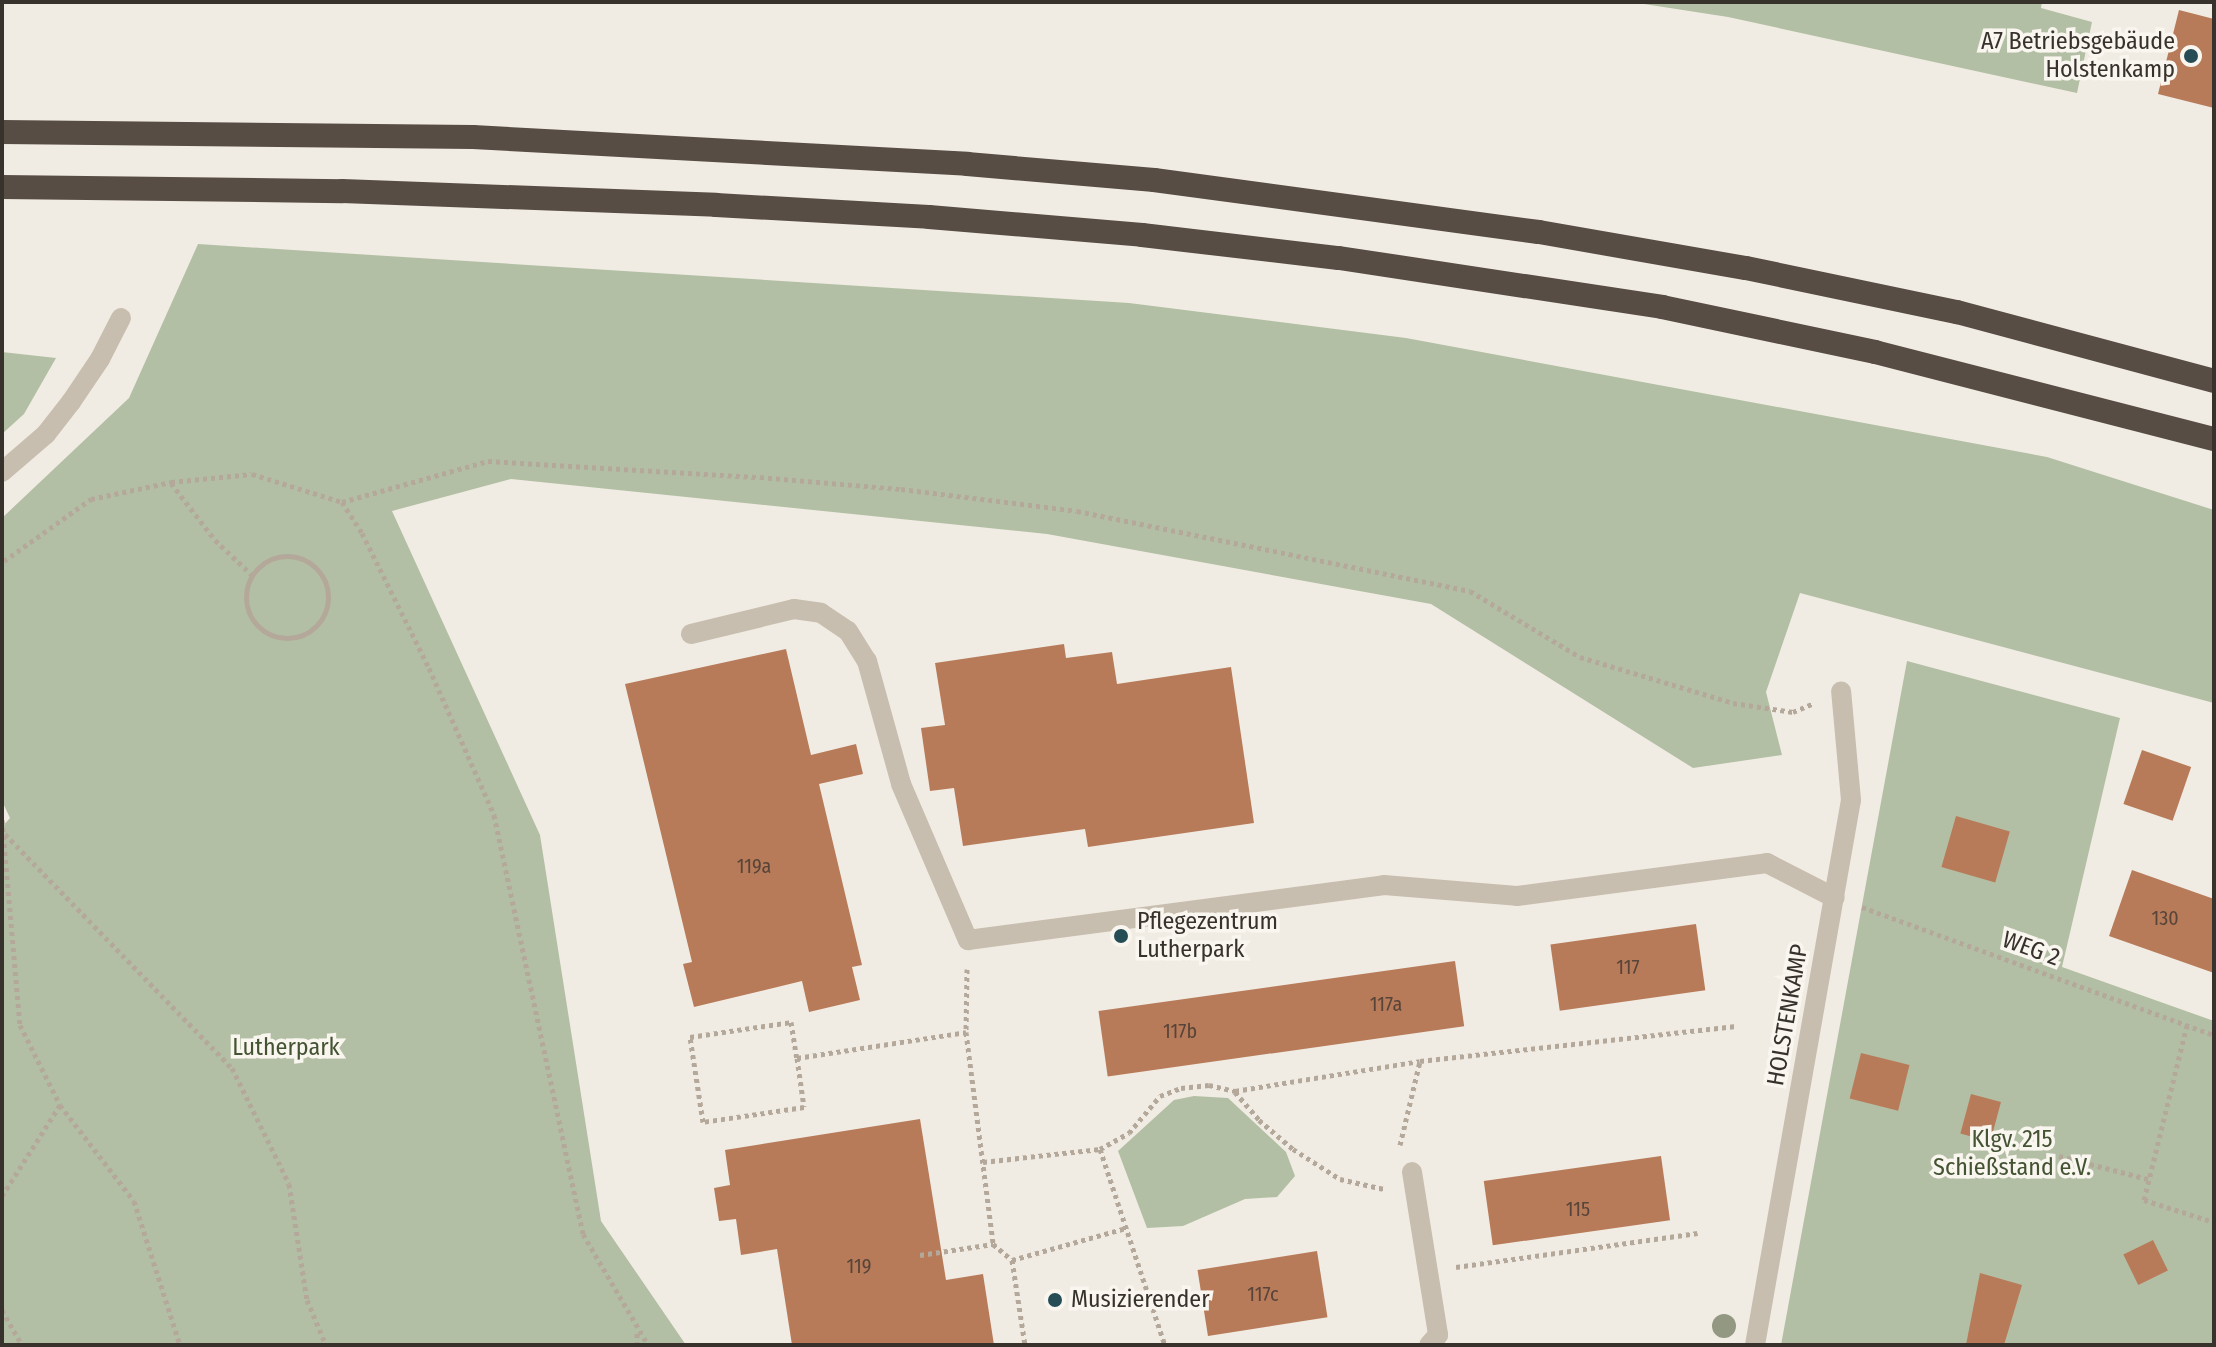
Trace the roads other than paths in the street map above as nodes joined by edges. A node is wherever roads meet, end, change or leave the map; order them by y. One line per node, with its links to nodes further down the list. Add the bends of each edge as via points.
1 (2, 132): 4 (highway, via 473,137 905,160 1154,180 1539,232 1746,268 1957,312)
2 (2, 187): 5 (highway, via 342,191 716,205 1142,235 1339,258 1662,307 1875,352)
3 (121, 318): 6 (street, via 71,402 46,434)
4 (2214, 381)
5 (2214, 439)
6 (2, 472)
7 (691, 634): 9 (street, via 794,609 821,613 848,631 867,661 901,784 968,940 1384,885 1517,896 1767,863)
8 (1841, 691): 9 (street, HOLSTENKAMP, via 1851,800)
9 (1835, 898): 12 (street, HOLSTENKAMP)
10 (1412, 1172): 11 (street, via 1438,1335)
11 (1429, 1345)
12 (1755, 1345)

